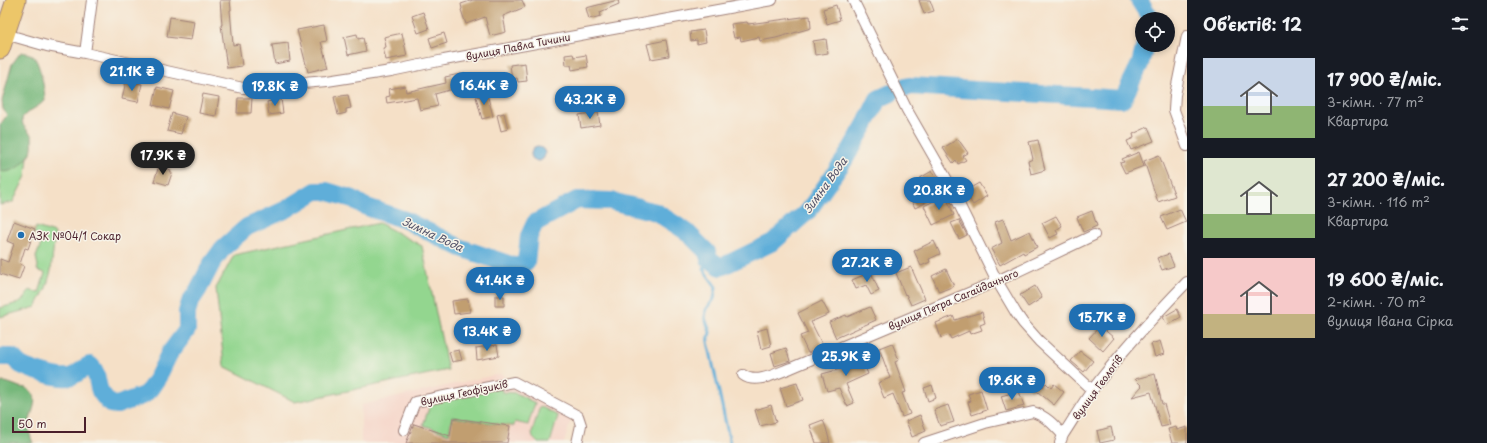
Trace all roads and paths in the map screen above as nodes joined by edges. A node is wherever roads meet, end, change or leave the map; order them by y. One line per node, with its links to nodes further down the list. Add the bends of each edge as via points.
1 (2, 0): 6 (highway)
2 (16, 0): 8 (highway)
3 (92, 0): 9 (street)
4 (772, 0): 9 (street, вулиця Павла Тичини, via 391,71 327,81 243,88)
5 (852, 0): 12 (street)
6 (0, 8)
7 (1187, 36): 10 (street, via 1174,110)
8 (2, 42): 9 (street, вулиця Павла Тичини, via 48,46)
9 (85, 53)
10 (1187, 146)
11 (1094, 235): 12 (street, вулиця Петра Сагайдачного)
12 (997, 281): 14 (street, вулиця Петра Сагайдачного, via 791,368 762,378 746,378); 15 (street, via 1022,323)
13 (1187, 282): 15 (street, вулиця Геологів, via 1119,356)
14 (743, 374)
15 (1092, 390): 17 (street, вулиця Геологів)
16 (404, 430): 18 (street, вулиця Геофізиків, via 415,402 514,382 578,416 581,425)
17 (1061, 439): 19 (street, via 1049,420 1033,412 985,423)
18 (577, 443)
19 (924, 443)

